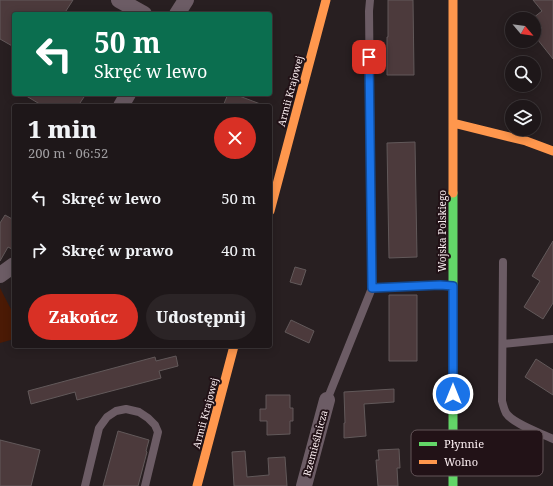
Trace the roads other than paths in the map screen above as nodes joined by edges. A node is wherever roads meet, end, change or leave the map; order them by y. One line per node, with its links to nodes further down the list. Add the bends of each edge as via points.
1 (119, 0): 6 (street)
2 (186, 0): 7 (street)
3 (326, 0): 10 (street, Armii Krajowej)
4 (370, 0): 15 (lane)
5 (453, 0): 8 (street, Wojska Polskiego)
6 (140, 12)
7 (178, 12)
8 (453, 123): 9 (street, via 526,141); 14 (street, Wojska Polskiego)
9 (553, 151)
10 (272, 203)
11 (503, 262): 17 (lane)
12 (12, 266): 13 (street)
13 (0, 275)
14 (453, 286): 15 (lane); 20 (street, Wojska Polskiego)
15 (372, 288): 19 (lane)
16 (553, 340): 17 (lane)
17 (503, 344): 21 (lane, via 504,409 513,420)
18 (233, 348): 26 (street, Armii Krajowej)
19 (327, 400): 27 (street, Rzemieślnicza)
20 (453, 430)
21 (534, 430)
22 (543, 434): 23 (lane)
23 (553, 439)
24 (84, 486): 25 (lane, via 99,428 116,410 126,409 139,412 148,418 158,432)
25 (145, 486)
26 (197, 486)
27 (304, 486)

